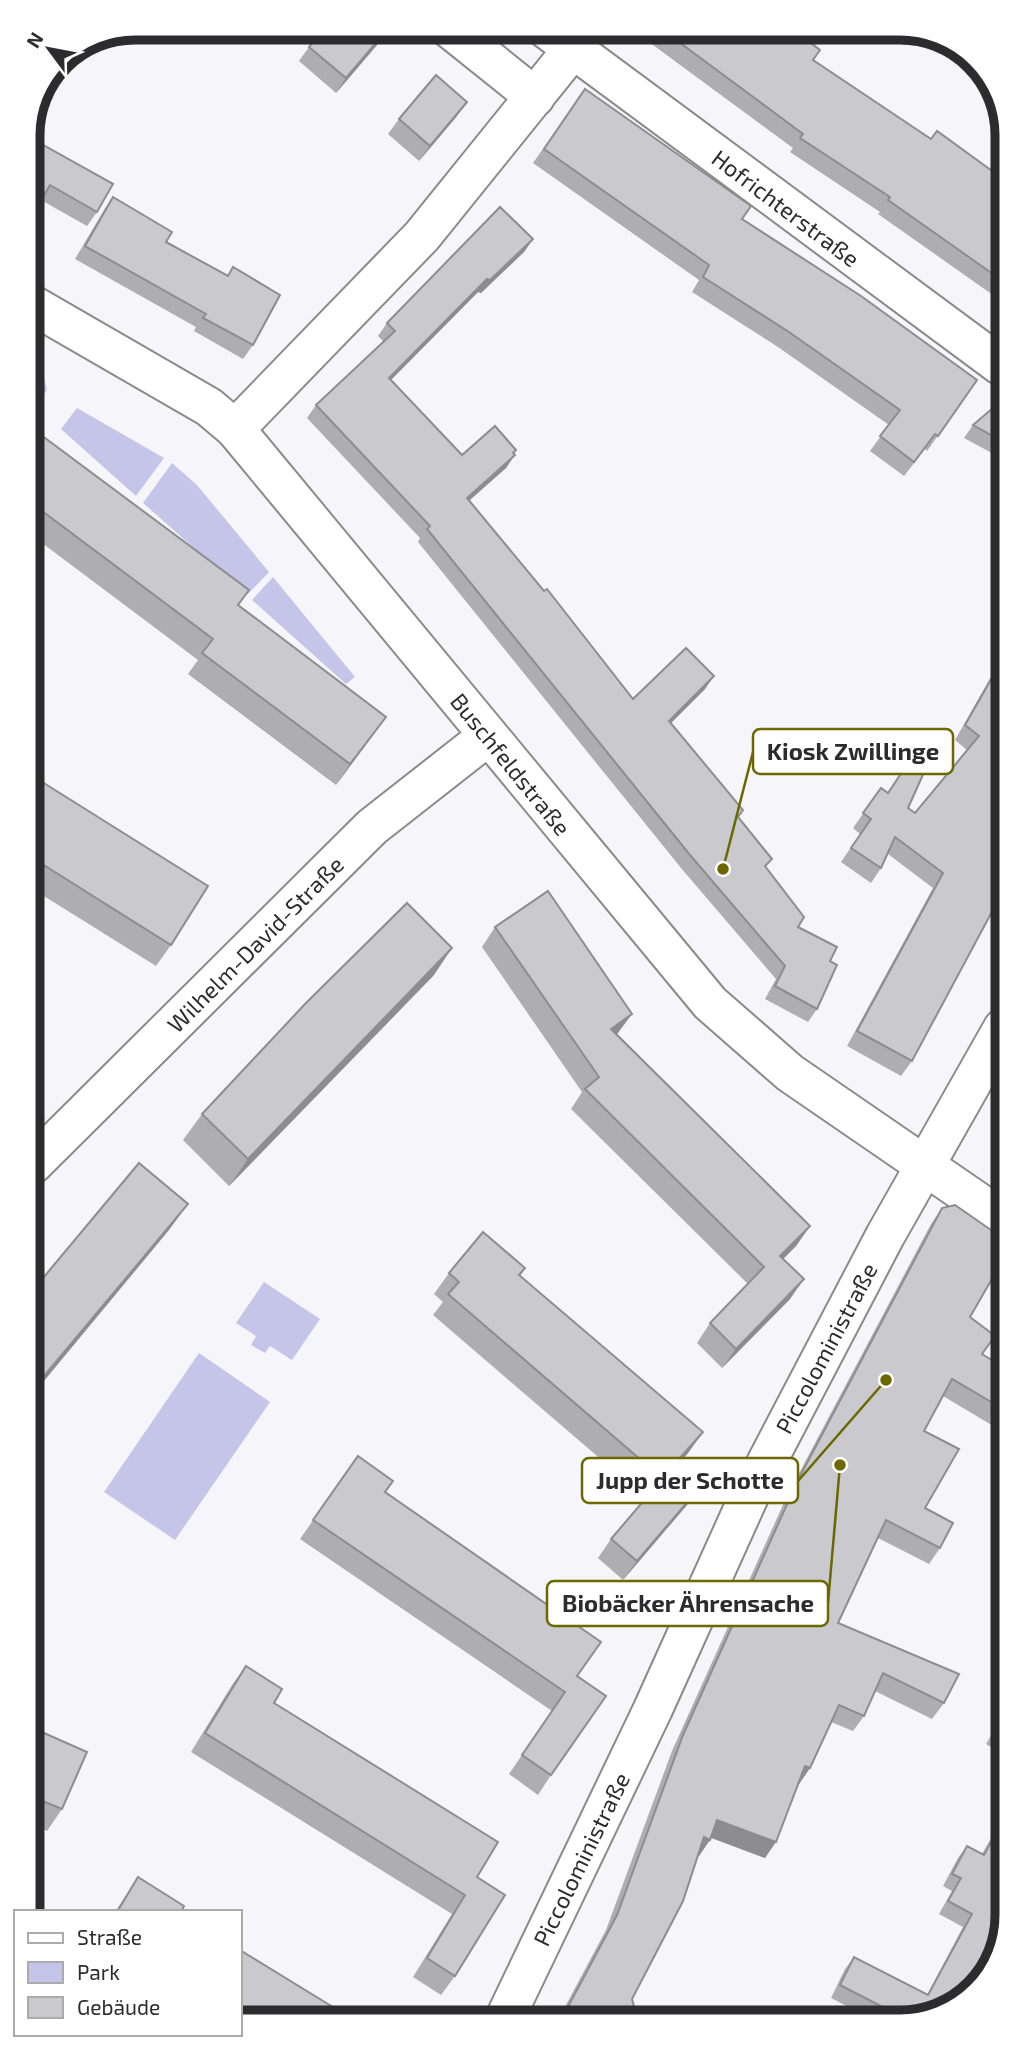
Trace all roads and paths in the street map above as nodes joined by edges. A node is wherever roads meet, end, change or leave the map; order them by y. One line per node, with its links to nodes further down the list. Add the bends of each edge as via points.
1 (464, 40): 4 (street)
2 (558, 40): 4 (street, Hofrichterstraße)
3 (559, 40): 6 (street, Hofrichterstraße)
4 (535, 97): 7 (street, Hofrichterstraße, via 422,236)
5 (40, 309): 7 (street, Buschfeldstraße, via 209,407)
6 (995, 361)
7 (235, 429): 8 (street, Buschfeldstraße)
8 (488, 736): 10 (street, Wilhelm-David-Straße, via 372,827); 11 (street, Buschfeldstraße, via 710,1003 790,1073)
9 (995, 1042): 11 (street, Piccoloministraße)
10 (40, 1157)
11 (926, 1167): 12 (street, Buschfeldstraße); 13 (street, Piccoloministraße, via 750,1494)
12 (995, 1214)
13 (509, 2010)

